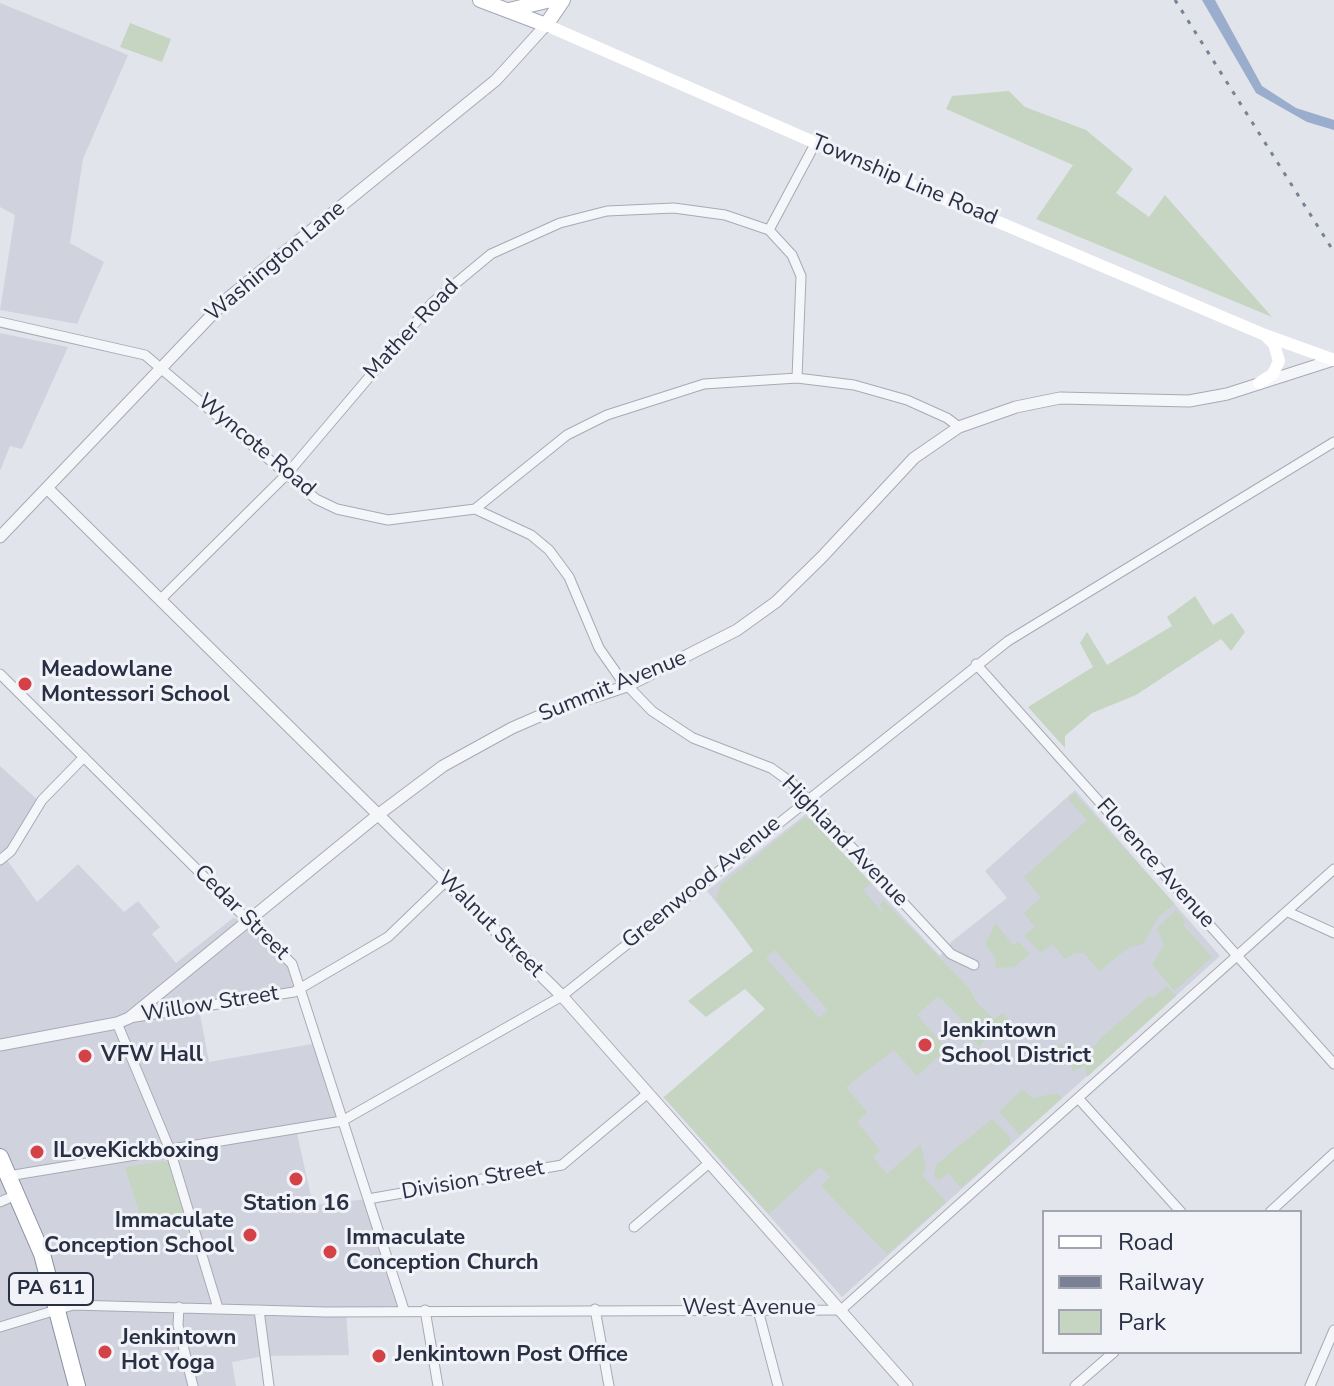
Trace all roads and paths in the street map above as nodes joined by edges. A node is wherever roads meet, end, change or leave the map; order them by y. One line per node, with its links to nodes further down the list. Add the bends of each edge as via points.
1 (480, 0): 4 (main road, Township Line Road)
2 (551, 0): 4 (main road)
3 (563, 0): 5 (main road, Washington Lane)
4 (505, 10): 5 (main road, Township Line Road)
5 (546, 25): 6 (main road, Township Line Road); 11 (street, Washington Lane, via 496,80 228,298)
6 (815, 144): 7 (street); 9 (main road, Township Line Road)
7 (769, 230): 12 (street, via 792,255 801,276); 16 (street, Mather Road, via 704,211 632,208 560,223 515,241 460,277 432,303)
8 (0, 322): 11 (street, Wyncote Road, via 133,350)
9 (1265, 335): 10 (main road, Township Line Road); 13 (main road, via 1279,361 1273,374)
10 (1333, 363): 13 (street, Summit Avenue)
11 (161, 366): 16 (street, Wyncote Road); 17 (street, Washington Lane)
12 (797, 378): 14 (street, Wyncote Road, via 886,394); 18 (street, Wyncote Road, via 704,384 607,415 557,442)
13 (1259, 383): 14 (street, Summit Avenue, via 1189,401 1060,398)
14 (959, 427): 23 (street, Summit Avenue, via 914,458 776,602 725,637)
15 (1334, 442): 21 (street, Greenwood Avenue)
16 (287, 474): 18 (street, Wyncote Road, via 316,499 362,516 415,519); 20 (street, Mather Road)
17 (47, 488): 19 (street, Washington Lane); 20 (street, Walnut Street)
18 (475, 509): 23 (street, Highland Avenue, via 522,530 549,550 569,577 599,648)
19 (0, 537)
20 (162, 598): 26 (street, Walnut Street)
21 (976, 664): 25 (street, Greenwood Avenue); 33 (street, Florence Avenue)
22 (0, 674): 24 (street, Cedar Street)
23 (627, 686): 25 (street, Highland Avenue, via 676,729 771,768); 26 (street, Summit Avenue, via 507,731 443,766)
24 (84, 757): 27 (street, via 42,800); 31 (street, Cedar Street)
25 (808, 797): 34 (street, Highland Avenue, via 951,954); 36 (street, Greenwood Avenue)
26 (379, 814): 29 (street, Walnut Street); 31 (street, Summit Avenue)
27 (0, 860)
28 (1334, 869): 30 (street, West Avenue)
29 (446, 881): 35 (street, Willow Street, via 388,937); 36 (street, Walnut Street)
30 (1288, 912): 32 (street); 33 (street, West Avenue)
31 (249, 920): 35 (street, Cedar Street, via 292,964); 37 (street, Summit Avenue)
32 (1334, 933)
33 (1238, 955): 39 (street, Florence Avenue); 41 (street, West Avenue)
34 (974, 965)
35 (301, 988): 37 (street, Willow Street); 42 (street, Cedar Street)
36 (562, 996): 40 (street, Walnut Street); 42 (street, Greenwood Avenue)
37 (123, 1020): 38 (street, Summit Avenue); 43 (street)
38 (0, 1045)
39 (1334, 1064)
40 (648, 1093): 46 (street, Walnut Street); 49 (street, Division Street, via 562,1165)
41 (1078, 1098): 51 (street); 62 (street, West Avenue)
42 (342, 1121): 43 (street, Greenwood Avenue); 49 (street, Cedar Street)
43 (170, 1150): 47 (street, Greenwood Avenue); 55 (street)
44 (1334, 1153): 52 (street)
45 (0, 1157): 47 (highway, PA 611)
46 (708, 1164): 53 (street); 62 (street, Walnut Street)
47 (8, 1176): 48 (highway, PA 611)
48 (16, 1195): 50 (street); 56 (highway, PA 611, via 42,1254)
49 (368, 1199): 59 (street, Cedar Street)
50 (0, 1202)
51 (1179, 1210)
52 (1272, 1210)
53 (634, 1227)
54 (179, 1307): 55 (street, West Avenue); 56 (street, West Avenue); 67 (street, via 178,1325)
55 (218, 1308): 58 (street, West Avenue)
56 (57, 1309): 63 (street, West Avenue); 66 (highway, PA 611)
57 (595, 1309): 60 (street, West Avenue); 61 (street, West Avenue); 70 (street)
58 (259, 1310): 59 (street, West Avenue); 68 (street)
59 (404, 1310): 60 (street, West Avenue)
60 (425, 1310): 69 (street)
61 (758, 1310): 62 (street, West Avenue); 71 (street)
62 (841, 1310): 72 (street, Walnut Street)
63 (0, 1327)
64 (1334, 1330): 74 (street)
65 (1112, 1354): 73 (street)
66 (77, 1386)
67 (193, 1386)
68 (269, 1386)
69 (438, 1386)
70 (609, 1386)
71 (778, 1386)
72 (907, 1386)
73 (1075, 1386)
74 (1310, 1386)

